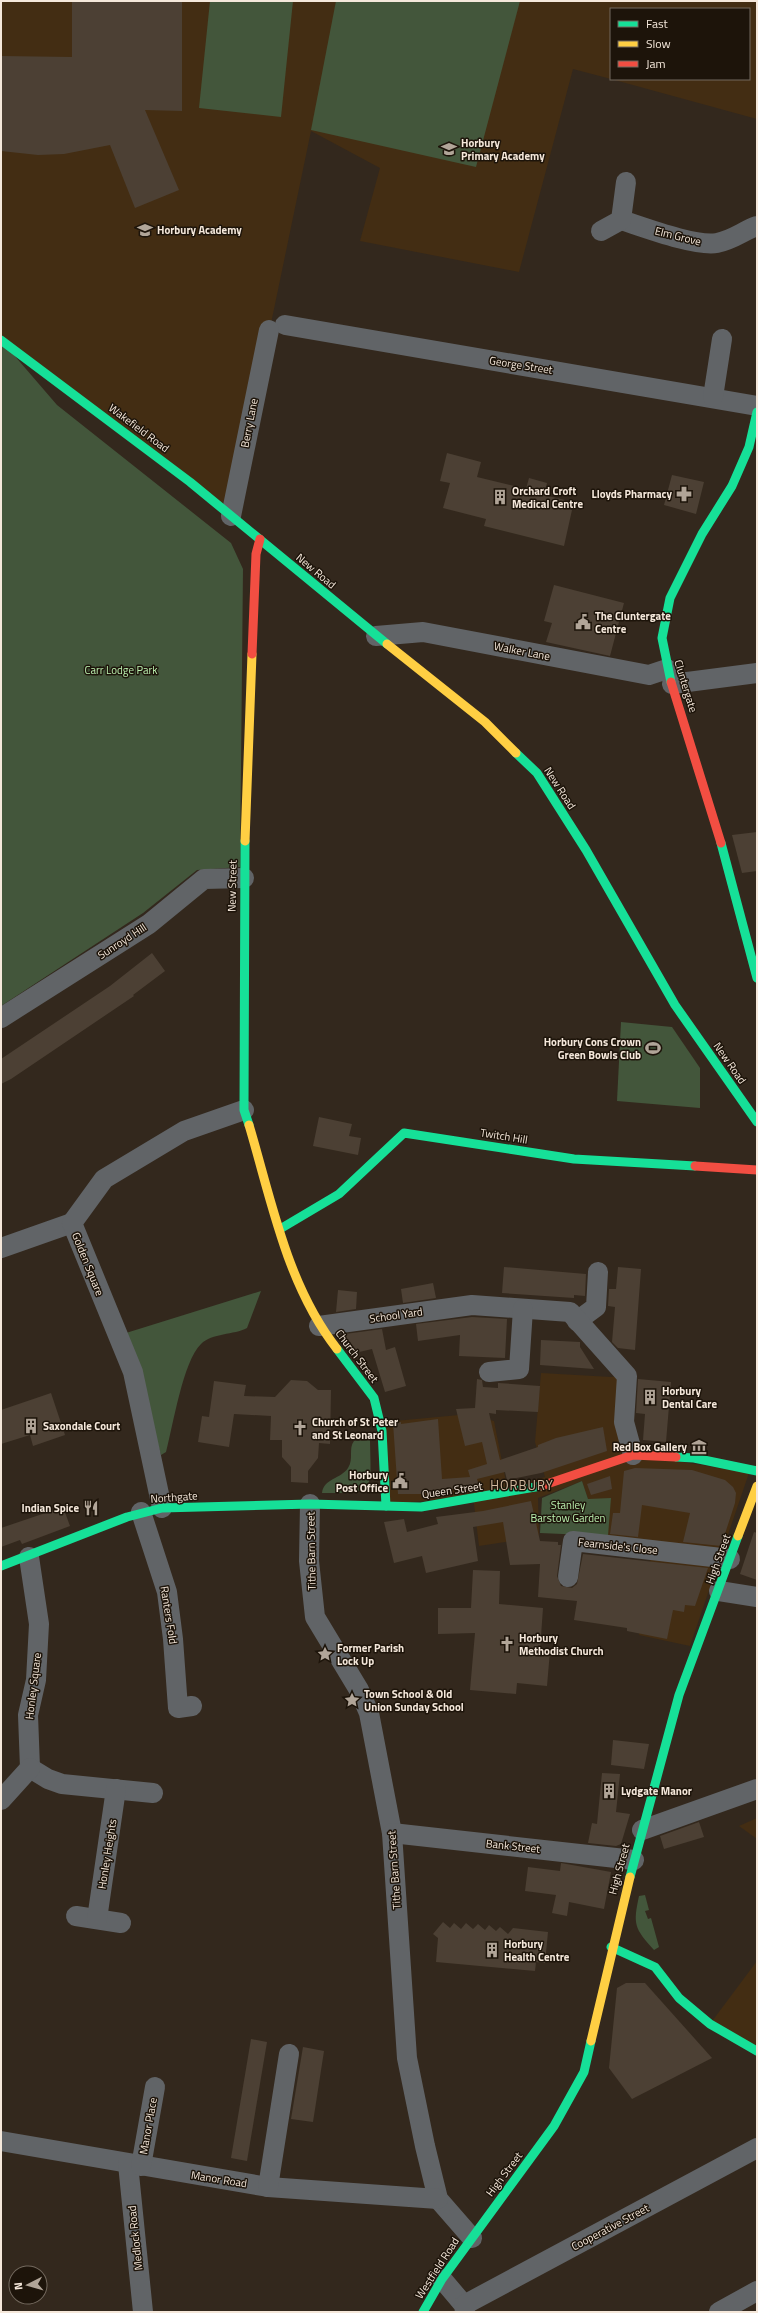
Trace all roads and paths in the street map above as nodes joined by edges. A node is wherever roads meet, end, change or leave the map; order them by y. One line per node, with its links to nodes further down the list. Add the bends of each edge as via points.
1 (626, 182): 2 (street)
2 (621, 220): 3 (street, Elm Grove, via 690,240 715,244 734,239); 4 (street)
3 (757, 226)
4 (601, 231)
5 (277, 328): 8 (street, George Street); 11 (street, Berry Lane)
6 (722, 339): 8 (street)
7 (1, 340): 11 (street, Wakefield Road, via 190,482)
8 (713, 397): 9 (street, George Street)
9 (757, 406)
10 (757, 412): 15 (street, Cluntergate, via 749,447 732,486 702,534 690,563 670,598 662,638)
11 (231, 516): 12 (street, Wakefield Road)
12 (260, 539): 13 (street, New Road); 16 (street, New Street, via 256,554)
13 (376, 636): 15 (street, Walker Lane, via 423,632 649,675); 20 (street, New Road, via 485,722 537,773 586,850 675,1004)
14 (757, 673): 15 (street, Walker Lane)
15 (670, 676): 17 (street, Cluntergate, via 716,827)
16 (244, 878): 18 (street, Sunroyd Hill, via 204,879 149,924); 19 (street, New Street)
17 (757, 978)
18 (1, 1018)
19 (244, 1110): 22 (street, Golden Square, via 184,1131 104,1178); 23 (street, New Street)
20 (757, 1122)
21 (757, 1170): 23 (street, Twitch Hill, via 574,1159 404,1133 338,1194)
22 (72, 1223): 24 (street); 35 (street, Golden Square, via 133,1372)
23 (280, 1229): 28 (street, Church Street, via 294,1278)
24 (1, 1248)
25 (598, 1272): 27 (street, via 596,1307)
26 (523, 1309): 27 (street, School Yard, via 570,1312); 28 (street, School Yard, via 472,1305); 29 (street, via 519,1369)
27 (577, 1321): 30 (street, School Yard, via 627,1376 624,1422)
28 (319, 1326): 34 (street, Church Street, via 374,1398 382,1431)
29 (489, 1372)
30 (632, 1455): 31 (street, Queen Street, via 694,1458); 34 (street, Queen Street, via 522,1490 421,1507)
31 (757, 1471)
32 (757, 1486): 38 (street, High Street)
33 (310, 1504): 34 (street, Queen Street); 35 (street, Northgate); 50 (street, Tithe Barn Street, via 309,1561 315,1616 359,1690 369,1713)
34 (386, 1506)
35 (162, 1508): 36 (street, Northgate)
36 (141, 1512): 37 (street, Northgate); 43 (street, Ranters Fold, via 167,1592 178,1708)
37 (29, 1557): 39 (street, Northgate); 44 (street, Honley Square, via 39,1624 36,1680 28,1715)
38 (730, 1559): 40 (street, Fearnside's Close, via 573,1541); 41 (street, High Street)
39 (1, 1566)
40 (568, 1577)
41 (719, 1591): 42 (street); 49 (street, High Street, via 679,1696)
42 (757, 1596)
43 (192, 1706)
44 (30, 1768): 46 (street, via 62,1784); 48 (street)
45 (757, 1789): 49 (street)
46 (116, 1790): 47 (street); 53 (street, Honley Heights)
47 (153, 1793)
48 (1, 1800)
49 (642, 1830): 51 (street, High Street)
50 (392, 1833): 51 (street, Bank Street); 63 (street, Tithe Barn Street, via 407,2058)
51 (634, 1860): 55 (street, High Street)
52 (76, 1916): 53 (street)
53 (97, 1919): 54 (street)
54 (121, 1923)
55 (612, 1947): 56 (street, via 654,1967 679,1998 710,2024); 64 (street, High Street, via 584,2072 554,2126)
56 (757, 2051)
57 (289, 2054): 62 (street)
58 (155, 2086): 61 (street, Manor Place)
59 (1, 2141): 61 (street, Manor Road)
60 (757, 2148): 67 (street, Cooperative Street)
61 (135, 2165): 62 (street, Manor Road); 68 (street, Medlock Road)
62 (268, 2187): 63 (street, Manor Road)
63 (438, 2199): 64 (street, Tithe Barn Street)
64 (472, 2238): 65 (street, Westfield Road)
65 (442, 2279): 67 (street); 69 (street, Westfield Road)
66 (752, 2300): 70 (street)
67 (464, 2308)
68 (142, 2312)
69 (422, 2312)
70 (719, 2312)

